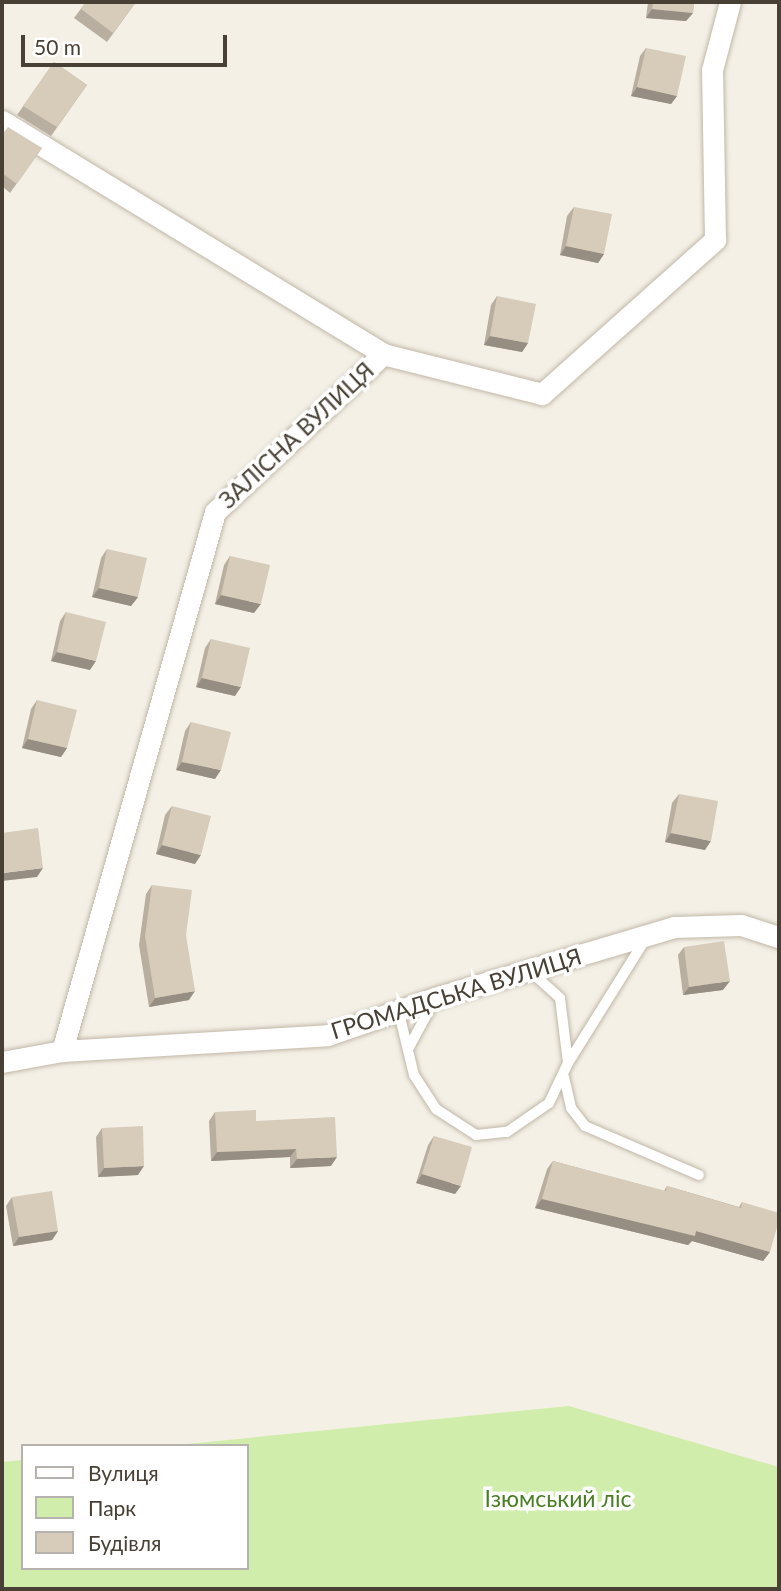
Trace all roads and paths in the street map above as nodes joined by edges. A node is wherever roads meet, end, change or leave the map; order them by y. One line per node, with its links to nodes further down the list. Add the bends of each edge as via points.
1 (730, 2): 3 (street, ЗАЛІСНА ВУЛИЦЯ, via 712,70 715,240 542,394)
2 (2, 121): 3 (street)
3 (383, 354): 11 (street, ЗАЛІСНА ВУЛИЦЯ, via 215,512)
4 (647, 935): 5 (street, ГРОМАДСЬКА ВУЛИЦЯ, via 701,923 741,925); 6 (street, ГРОМАДСЬКА ВУЛИЦЯ); 13 (lane)
5 (779, 937)
6 (527, 970): 7 (street, ГРОМАДСЬКА ВУЛИЦЯ); 13 (lane, via 560,998)
7 (438, 997): 8 (street, ГРОМАДСЬКА ВУЛИЦЯ); 10 (lane, via 416,1028)
8 (398, 1009): 9 (street, ГРОМАДСЬКА ВУЛИЦЯ); 10 (lane)
9 (373, 1017): 10 (lane, via 392,1024); 11 (street, ГРОМАДСЬКА ВУЛИЦЯ, via 328,1035)
10 (408, 1049): 14 (lane, via 424,1095 436,1109 476,1135 507,1132 549,1103)
11 (62, 1051): 12 (street, ГРОМАДСЬКА ВУЛИЦЯ)
12 (2, 1062)
13 (568, 1063): 14 (lane)
14 (564, 1077): 15 (lane, via 571,1108 585,1126)
15 (699, 1175)

